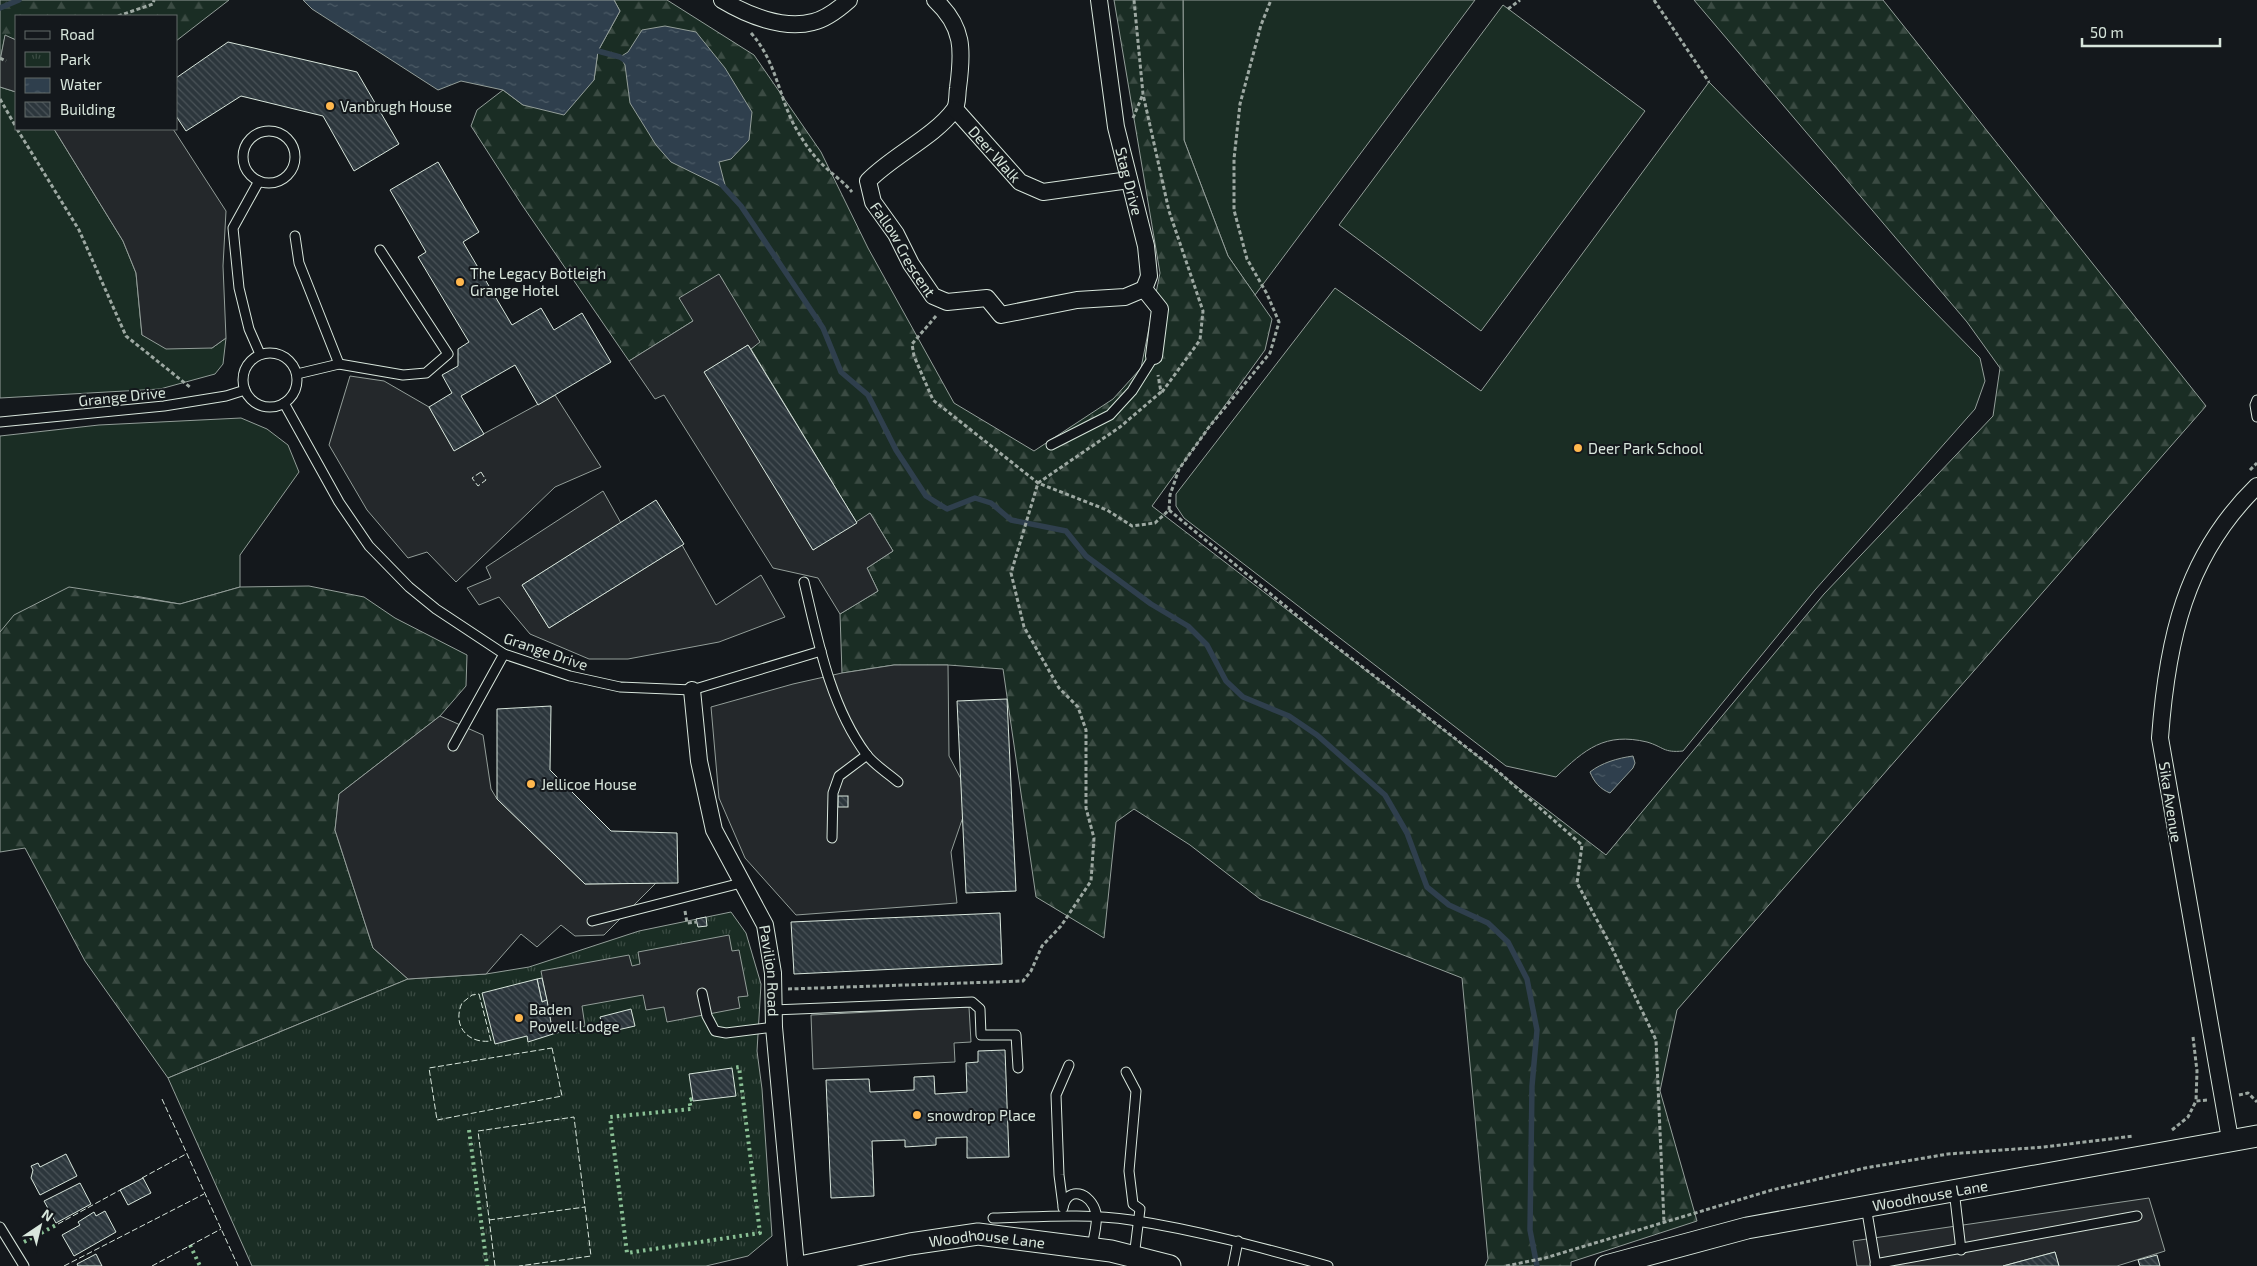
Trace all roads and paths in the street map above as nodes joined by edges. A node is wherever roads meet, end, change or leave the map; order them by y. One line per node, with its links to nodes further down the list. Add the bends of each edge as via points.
1 (154, 0): 11 (path, via 152,4)
2 (722, 0): 3 (street, via 738,10 784,24 814,22 841,8)
3 (849, 0)
4 (934, 0): 17 (street, via 958,33 962,56)
5 (1100, 0): 20 (street, Stag Drive, via 1116,127)
6 (1134, 0): 34 (path, via 1143,94 1169,211 1203,311 1200,340)
7 (1271, 0): 43 (path, via 1240,104 1234,159 1234,210 1247,259 1279,322 1270,353 1179,469 1170,495)
8 (1520, 0): 10 (path)
9 (1654, 0): 15 (path)
10 (1508, 9)
11 (121, 15)
12 (744, 26): 22 (path, via 757,40 774,69 792,122 806,146)
13 (0, 58): 14 (path)
14 (6, 61)
15 (1709, 82)
16 (0, 99): 18 (path)
17 (955, 109): 20 (street, Deer Walk, via 1020,182 1043,192); 26 (street, Fallow Crescent, via 924,138 878,170 868,181 873,202 896,234 911,264 932,296)
18 (15, 125)
19 (18, 130): 35 (path, via 79,230 126,336)
20 (1128, 180): 25 (street, Stag Drive, via 1146,246 1149,276)
21 (259, 181): 21 (lane, via 247,171 243,156 245,147 253,136 261,132 281,134 293,147 295,161 292,169 277,182); 29 (lane, via 233,228 239,288 249,329)
22 (855, 196)
23 (295, 236): 31 (lane, via 299,263)
24 (380, 250): 31 (lane, via 448,354 426,372 402,375)
25 (1144, 289): 26 (street, Fallow Crescent, via 1126,296 1077,300 1001,314 987,298); 30 (street, via 1160,309)
26 (947, 302): 28 (path)
27 (930, 314): 28 (path)
28 (933, 319): 41 (path, via 912,344 933,400)
29 (260, 354): 32 (lane, via 279,354 293,365); 33 (lane, via 247,366)
30 (1154, 356): 40 (lane, via 1132,391 1110,415)
31 (339, 364): 32 (lane)
32 (297, 374): 37 (lane, via 295,391)
33 (245, 390): 35 (lane, Grange Drive); 37 (lane, via 257,404 275,407)
34 (1161, 392)
35 (205, 400): 39 (lane, Grange Drive)
36 (2257, 400): 38 (lane, via 2254,405)
37 (284, 404): 46 (lane, Grange Drive, via 339,502 368,546 436,609)
38 (2257, 416)
39 (0, 422)
40 (1051, 445)
41 (1038, 483): 43 (path, via 1107,510 1132,526 1155,523); 56 (path, via 1011,573 1024,627 1059,688 1078,707 1086,730 1086,808 1094,838 1091,881 1061,926 1042,946 1023,981)
42 (2257, 486): 63 (street, Sika Avenue, via 2217,533 2191,582 2176,630 2164,692 2160,738)
43 (1169, 510): 77 (path, via 1312,628 1501,774 1582,845 1577,883 1656,1040)
44 (804, 582): 45 (lane)
45 (821, 651): 47 (lane, Grange Drive); 49 (lane, via 841,713)
46 (504, 654): 47 (lane, Grange Drive, via 570,676 620,687); 48 (lane)
47 (692, 690): 52 (street, Pavilion Road, via 699,761 714,830)
48 (453, 746)
49 (867, 756): 50 (lane); 51 (lane, via 839,776 832,793)
50 (898, 782)
51 (832, 838)
52 (741, 883): 54 (lane); 56 (street, Pavilion Road, via 765,925)
53 (685, 910): 55 (path, via 687,923)
54 (592, 921)
55 (697, 922)
56 (773, 990): 58 (street, Pavilion Road)
57 (702, 993): 59 (lane, via 707,1016 715,1031)
58 (773, 1010): 59 (street, Pavilion Road); 61 (lane, via 972,1002 980,1009 981,1035 1016,1035)
59 (774, 1027): 85 (street, Pavilion Road)
60 (1069, 1065): 70 (lane, via 1056,1095)
61 (1018, 1068)
62 (1126, 1072): 76 (lane, via 1136,1091 1129,1171 1133,1204 1140,1209)
63 (2222, 1097): 64 (path, via 2248,1093); 65 (path, via 2196,1101 2188,1117); 68 (street, Sika Avenue)
64 (2257, 1102)
65 (2170, 1132)
66 (2137, 1136): 77 (path, via 1948,1154 1865,1168 1772,1190)
67 (2257, 1136): 68 (street, Woodhouse Lane)
68 (2230, 1139): 69 (street, Woodhouse Lane)
69 (1954, 1190): 71 (street, Woodhouse Lane); 81 (lane)
70 (1063, 1206): 72 (lane); 75 (lane, via 1073,1195 1084,1195 1092,1203)
71 (1866, 1206): 83 (lane); 91 (street, Woodhouse Lane, via 1747,1228)
72 (1064, 1216): 74 (lane); 75 (lane)
73 (2137, 1216): 81 (lane)
74 (993, 1218)
75 (1096, 1218): 76 (lane); 80 (lane)
76 (1139, 1222): 79 (lane); 82 (lane)
77 (1664, 1222): 90 (path, via 1545,1258)
78 (0, 1227): 84 (lane)
79 (1238, 1241): 88 (lane); 89 (lane)
80 (1092, 1248): 82 (street, Woodhouse Lane); 86 (street, Woodhouse Lane, via 978,1234 910,1244)
81 (1961, 1250): 83 (lane)
82 (1134, 1257): 87 (street, Woodhouse Lane)
83 (1875, 1265)
84 (24, 1266)
85 (796, 1266)
86 (805, 1266)
87 (1170, 1266)
88 (1233, 1266)
89 (1328, 1266)
90 (1506, 1266)
91 (1606, 1266)

